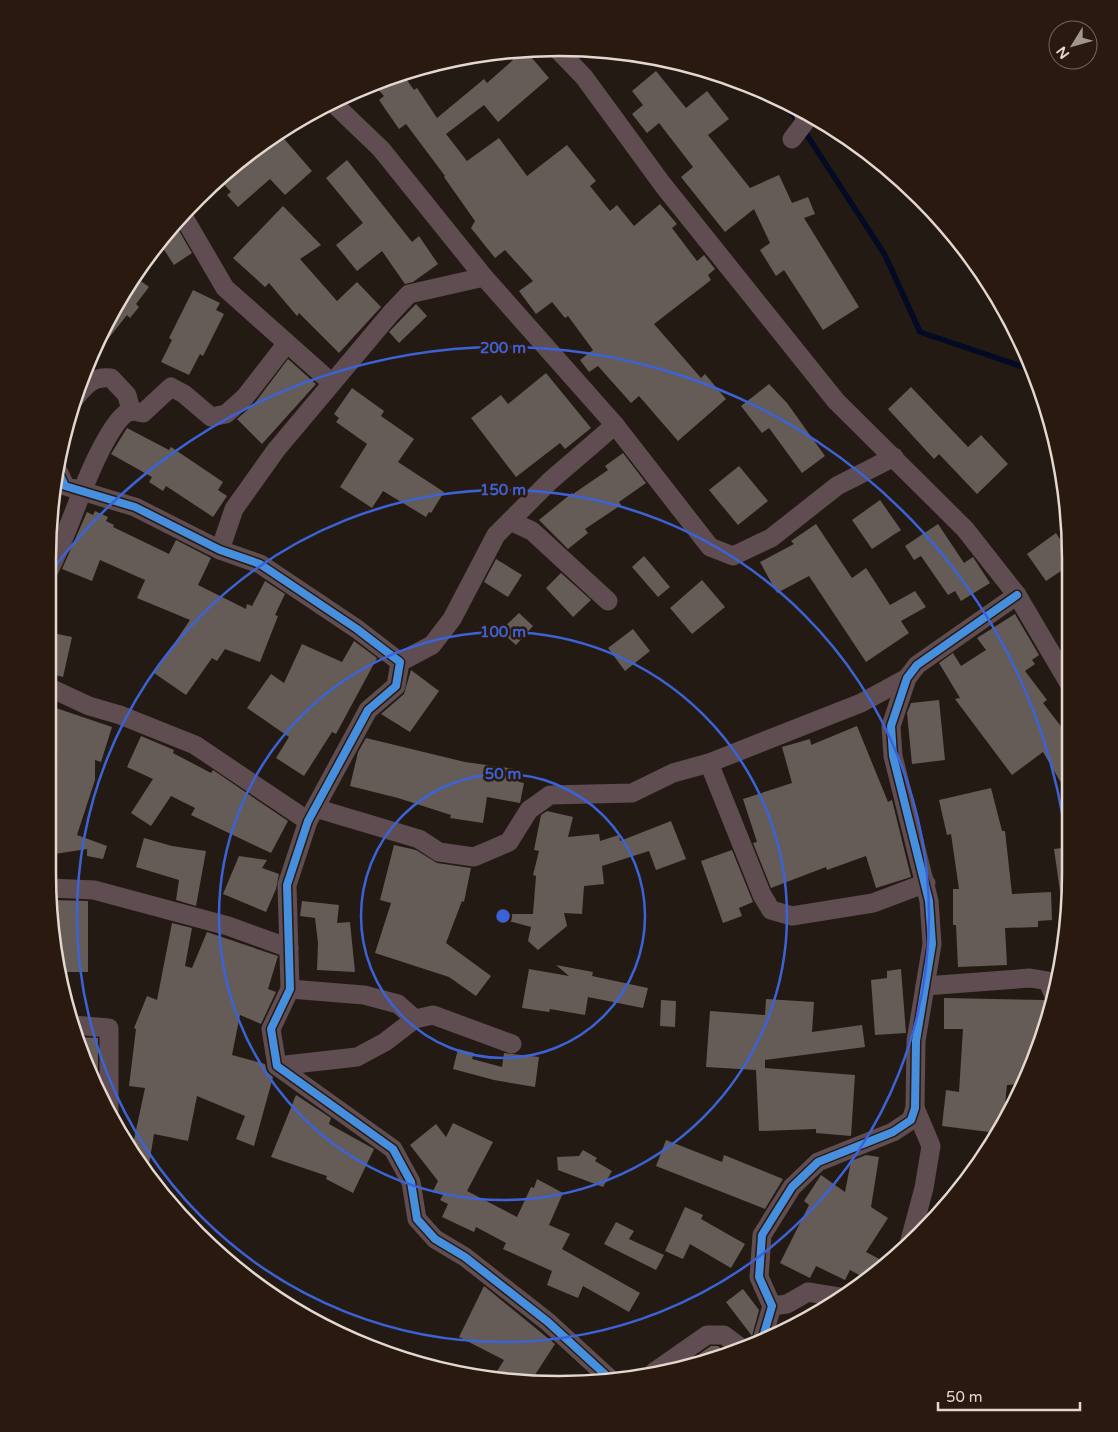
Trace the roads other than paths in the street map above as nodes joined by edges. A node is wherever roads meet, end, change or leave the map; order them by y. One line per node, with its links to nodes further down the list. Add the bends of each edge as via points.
1 (564, 56): 12 (street, via 584,77 663,185 836,401)
2 (338, 108): 6 (street, via 381,149)
3 (805, 121): 4 (street)
4 (792, 139)
5 (187, 222): 7 (street, via 226,288)
6 (484, 277): 9 (street, via 409,294); 11 (street)
7 (287, 343): 9 (street); 10 (street, via 245,397 226,414 211,417 171,387 143,413)
8 (90, 380): 10 (street, via 110,378 127,395)
9 (332, 384): 15 (street, via 276,450 234,509)
10 (131, 411): 13 (street, via 115,424 96,457)
11 (615, 425): 12 (street, via 710,547 733,556 771,538 837,486); 14 (street, via 550,481)
12 (894, 458): 17 (street, via 965,529)
13 (65, 486): 15 (street, via 135,506); 16 (street)
14 (510, 521): 18 (street, via 532,531); 19 (street, via 496,535 452,619 432,645)
15 (220, 550): 19 (street, via 260,564)
16 (56, 557)
17 (1017, 595): 20 (street); 21 (street, via 917,665)
18 (608, 601)
19 (400, 662): 24 (street, via 396,686 368,710)
20 (1062, 671)
21 (907, 678): 23 (street, via 861,703); 25 (street, via 891,726 893,756)
22 (56, 691): 24 (street, via 195,745)
23 (709, 762): 24 (street, via 672,773 632,793 550,796 529,810 509,842 474,857 439,852 419,839); 25 (street, via 762,896 771,910 792,916 873,903)
24 (312, 815): 27 (street, via 288,885)
25 (926, 883): 29 (street, via 932,944)
26 (56, 888): 27 (street, via 94,890 228,926)
27 (289, 948): 30 (street)
28 (1049, 984): 29 (street, via 1030,978)
29 (925, 986): 36 (street, via 916,1042)
30 (290, 988): 31 (street, via 364,994 398,1004); 34 (street, via 271,1029)
31 (415, 1019): 33 (street, via 433,1015); 34 (street, via 385,1042 357,1057)
32 (80, 1026): 35 (street, via 110,1028)
33 (512, 1044)
34 (277, 1066): 43 (street, via 393,1149 410,1182 417,1219 434,1239 466,1257 548,1322)
35 (109, 1097)
36 (915, 1108): 37 (street, via 932,1146); 39 (street, via 911,1120 893,1132 818,1162 792,1187 762,1235 759,1277)
37 (913, 1229)
38 (831, 1296): 39 (street, via 808,1292 787,1304)
39 (772, 1306): 40 (street)
40 (765, 1331)
41 (735, 1343): 42 (street, via 724,1335 707,1335)
42 (665, 1364)
43 (604, 1374)

